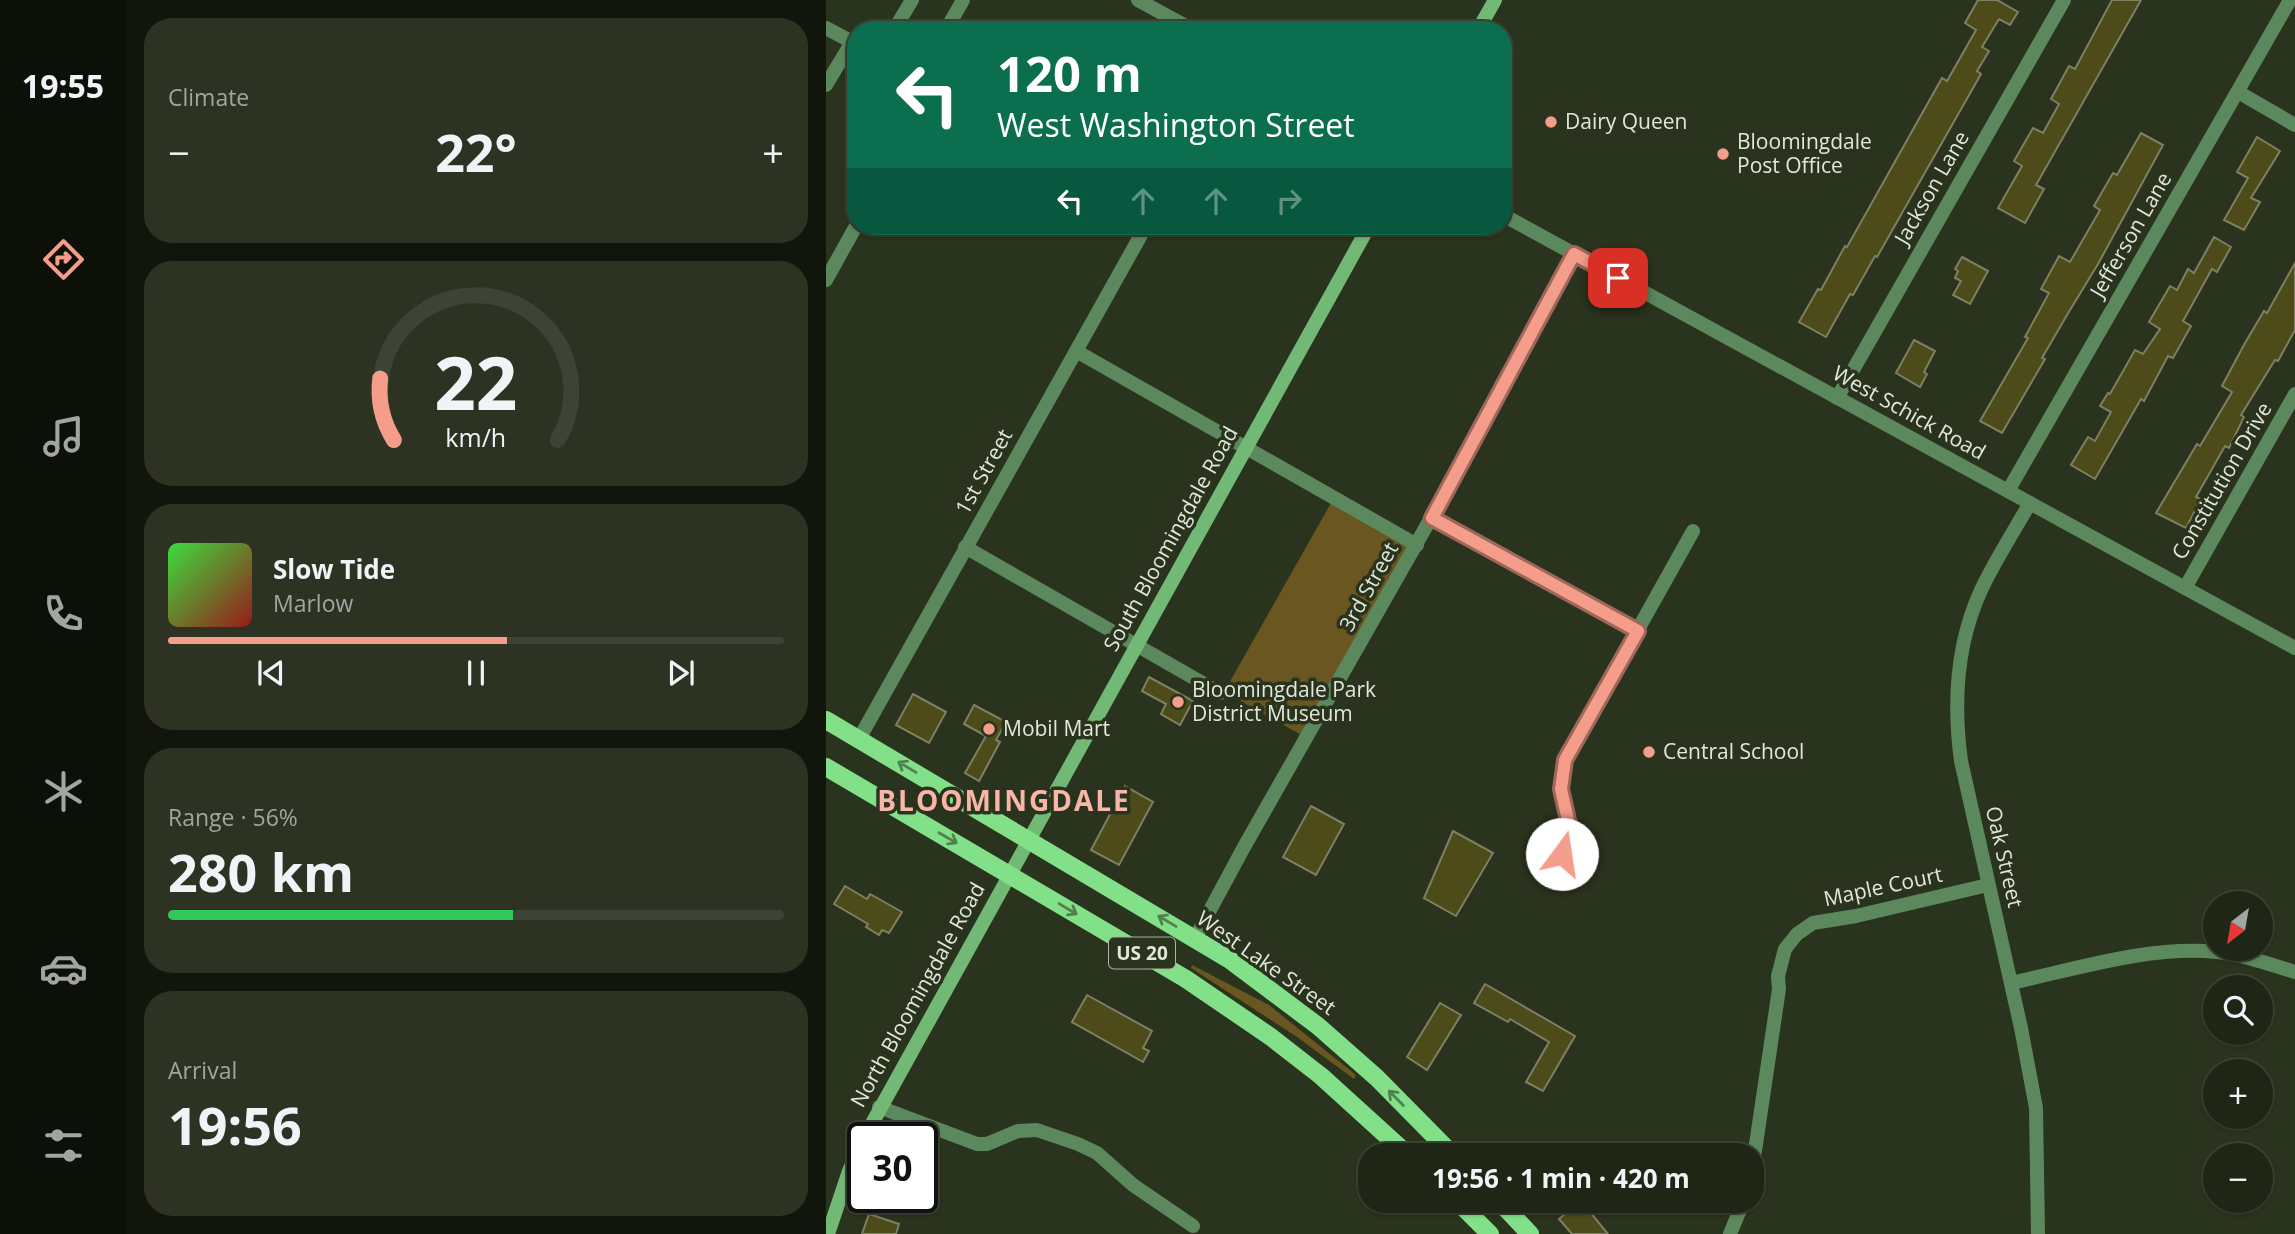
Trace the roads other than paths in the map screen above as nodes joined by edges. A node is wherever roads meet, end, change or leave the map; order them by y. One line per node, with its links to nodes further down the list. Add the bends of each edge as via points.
1 (912, 0): 7 (street)
2 (963, 0): 8 (street)
3 (1138, 0): 9 (street)
4 (1495, 0): 10 (main road)
5 (2064, 0): 25 (street, Jackson Lane)
6 (2290, 0): 15 (street, Jefferson Lane)
7 (899, 21)
8 (951, 21)
9 (1176, 21)
10 (1483, 21)
11 (826, 28): 12 (street)
12 (847, 39)
13 (847, 54): 14 (street)
14 (826, 85)
15 (2238, 92): 16 (street); 27 (street, Jefferson Lane)
16 (2295, 125)
17 (1512, 220): 21 (street, West Schick Road)
18 (851, 235): 22 (street)
19 (1141, 235): 23 (street, 1st Street)
20 (1364, 235): 26 (main road, South Bloomingdale Road)
21 (1574, 254): 25 (street, West Schick Road); 29 (street, 3rd Street)
22 (826, 280)
23 (1076, 351): 26 (street); 32 (street, 1st Street)
24 (2295, 394): 33 (street, Constitution Drive)
25 (1837, 398): 27 (street, West Schick Road)
26 (1245, 449): 31 (street); 35 (main road, South Bloomingdale Road)
27 (2008, 491): 28 (street, West Schick Road)
28 (2030, 503): 33 (street, West Schick Road); 44 (street, Oak Street, via 1972,611 1956,686 1961,761)
29 (1432, 518): 31 (street, 3rd Street); 34 (street)
30 (1693, 531): 34 (street)
31 (1417, 545): 45 (street, 3rd Street)
32 (965, 547): 35 (street); 39 (street, 1st Street)
33 (2185, 588): 36 (street, West Schick Road)
34 (1638, 631): 41 (street, via 1565,760 1561,789)
35 (1136, 645): 37 (street); 42 (main road, South Bloomingdale Road)
36 (2295, 648)
37 (1220, 693)
38 (826, 720): 39 (main road, US 20)
39 (859, 739): 42 (main road, US 20, one-way to 39)
40 (826, 766): 43 (main road, US 20, one-way to 43)
41 (1572, 838)
42 (1029, 840): 43 (main road, South Bloomingdale Road); 45 (main road, West Lake Street / US 20, one-way to 42)
43 (1009, 874): 48 (main road, North Bloomingdale Road); 50 (main road, US 20, one-way to 50, via 1253,1024 1321,1076)
44 (1988, 885): 47 (street, Oak Street); 52 (street, Maple Court, via 1813,923 1792,940 1778,976)
45 (1195, 938): 51 (main road, West Lake Street / US 20, one-way to 45, via 1318,1026)
46 (2295, 972): 47 (street, via 2253,958 2194,951 2135,957)
47 (2011, 983): 62 (street, Oak Street, via 2036,1108)
48 (879, 1107): 49 (main road, North Bloomingdale Road); 57 (street, via 976,1144 1018,1131 1048,1132 1097,1153 1133,1185)
49 (871, 1122)
50 (1395, 1143)
51 (1441, 1143)
52 (1756, 1143)
53 (847, 1177): 58 (main road, North Bloomingdale Road)
54 (1468, 1213): 59 (main road)
55 (1510, 1213): 60 (main road)
56 (1739, 1213): 61 (street)
57 (1193, 1226)
58 (828, 1234)
59 (1490, 1234)
60 (1529, 1234)
61 (1730, 1234)
62 (2038, 1234)

